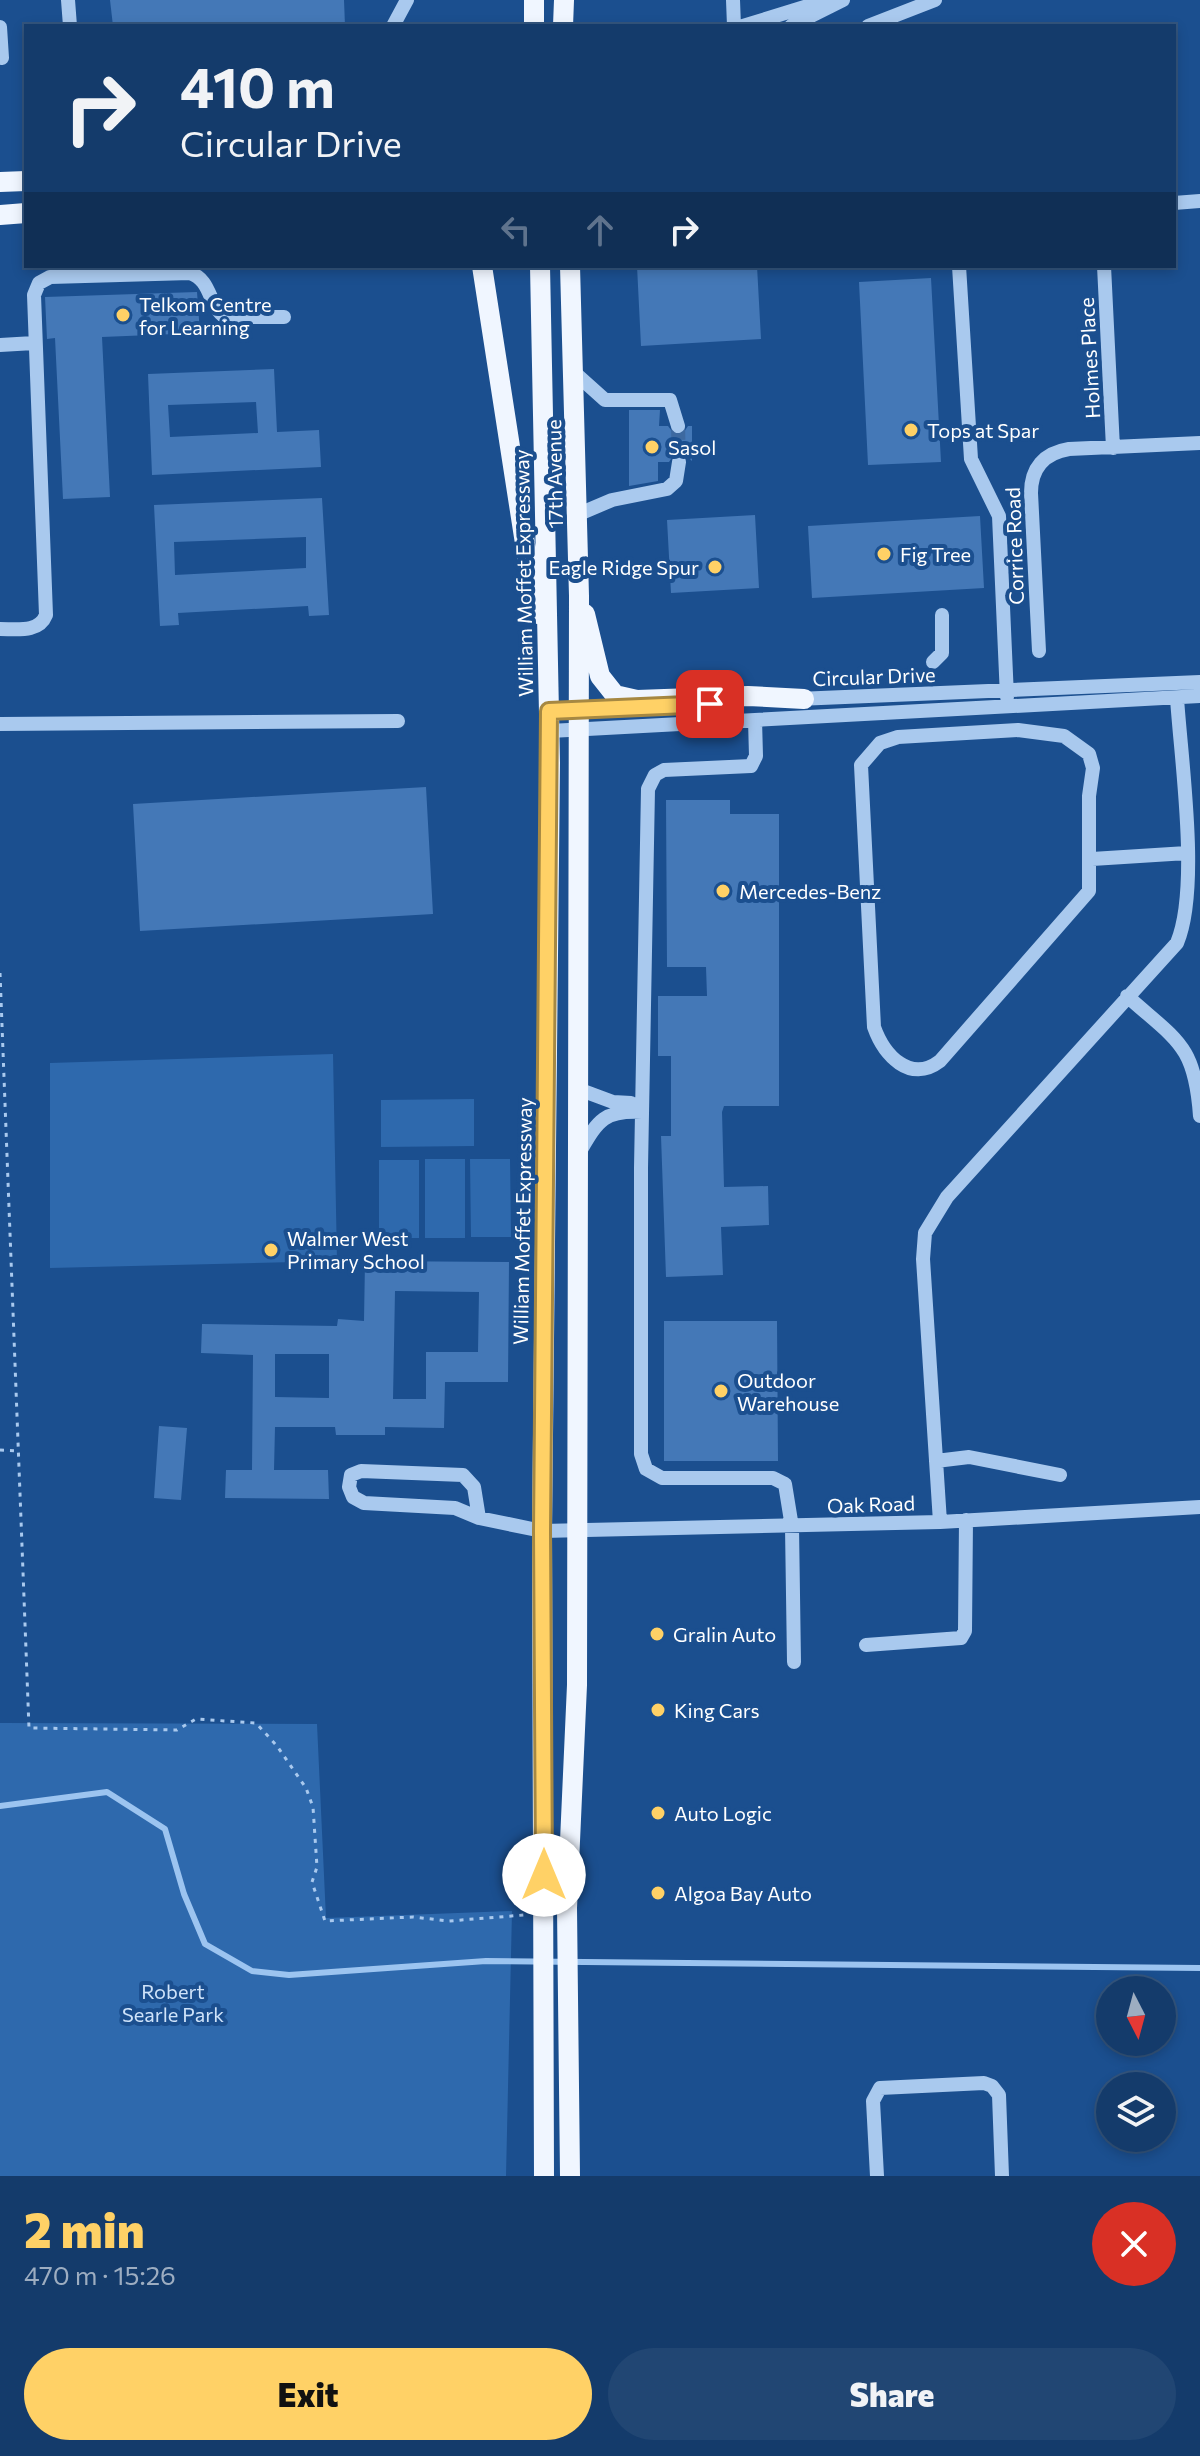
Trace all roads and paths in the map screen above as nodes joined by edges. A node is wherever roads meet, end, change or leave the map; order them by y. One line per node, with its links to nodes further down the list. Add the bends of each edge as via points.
1 (68, 0): 9 (street)
2 (407, 0): 10 (street)
3 (534, 0): 11 (main road)
4 (564, 0): 12 (main road)
5 (733, 0): 13 (street)
6 (827, 0): 14 (street)
7 (843, 0): 15 (street)
8 (935, 0): 16 (street)
9 (70, 24)
10 (394, 24)
11 (534, 24)
12 (563, 24)
13 (734, 24)
14 (749, 24)
15 (795, 24)
16 (873, 24)
17 (0, 27): 18 (street)
18 (0, 36): 19 (street)
19 (2, 58)
20 (24, 170): 21 (street)
21 (0, 176)
22 (24, 181): 23 (main road)
23 (0, 182)
24 (1200, 201): 25 (street)
25 (1176, 203)
26 (24, 213): 27 (main road)
27 (0, 215)
28 (482, 268): 44 (main road, via 533,595)
29 (540, 268): 44 (main road, William Moffet Expressway)
30 (570, 268): 36 (main road, 17th Avenue)
31 (959, 268): 49 (street, via 971,459 999,516)
32 (1104, 268): 39 (street, Holmes Place)
33 (284, 317): 34 (street, via 225,317 205,282 190,273 50,277 35,290)
34 (34, 343): 35 (street); 45 (street, via 46,615 34,628)
35 (0, 345)
36 (576, 374): 37 (street, via 605,400 666,398 673,402); 41 (main road, 17th Avenue)
37 (678, 426)
38 (1200, 443): 39 (street, Corrice Road)
39 (1113, 448): 46 (street, Corrice Road, via 1058,451 1033,472)
40 (679, 462): 41 (street, via 674,484)
41 (579, 514): 42 (main road, 17th Avenue)
42 (579, 596): 52 (main road, via 600,676 615,695 637,700); 54 (main road, 17th Avenue)
43 (942, 615): 47 (street, via 942,653)
44 (547, 621): 57 (main road, William Moffet Expressway)
45 (0, 629)
46 (1039, 651)
47 (933, 662)
48 (1200, 682): 49 (street, Circular Drive)
49 (1007, 690): 52 (street, Circular Drive); 53 (street)
50 (1200, 696): 51 (street, Circular Drive)
51 (1177, 698): 53 (street, Circular Drive); 59 (street)
52 (804, 699): 54 (street, Circular Drive)
53 (1008, 705): 55 (street, Circular Drive)
54 (578, 720): 55 (street, Circular Drive); 57 (street, Circular Drive); 63 (main road)
55 (755, 720): 64 (street, via 756,756 751,766 664,770 648,789)
56 (398, 721): 58 (street)
57 (550, 721): 76 (main road, William Moffet Expressway)
58 (0, 724)
59 (1187, 853): 60 (street); 62 (street, via 1182,932)
60 (1092, 859): 60 (street, via 1093,768 1089,754 1075,741 1018,730 898,737 872,749 861,765 860,783 874,1027 894,1060 913,1070 940,1061 1085,899)
61 (0, 973): 68 (path)
62 (1127, 996): 65 (street, via 1188,1053); 69 (street, via 931,1220 923,1259)
63 (578, 1089): 64 (street); 66 (main road)
64 (642, 1107): 66 (street, via 604,1117); 75 (street, via 642,1460 649,1473 667,1479 780,1480 789,1493)
65 (1200, 1116)
66 (578, 1155): 77 (main road)
67 (0, 1450): 68 (path)
68 (18, 1451): 80 (path, via 29,1728 177,1730 196,1719 256,1723 306,1788 313,1807 317,1867 312,1882 325,1921)
69 (936, 1461): 70 (street, via 969,1457); 74 (street)
70 (1060, 1475)
71 (1200, 1507): 73 (street, Oak Road)
72 (479, 1518): 72 (street, Oak Road, via 455,1508 364,1503 353,1497 351,1475 463,1475 474,1487); 76 (street, Oak Road)
73 (966, 1520): 74 (street, Oak Road); 78 (street, via 961,1638)
74 (940, 1522): 75 (street, Oak Road)
75 (792, 1527): 77 (street, Oak Road); 79 (street)
76 (542, 1531): 77 (street, Oak Road); 81 (main road, William Moffet Expressway)
77 (578, 1531): 82 (main road, via 567,1908)
78 (866, 1645)
79 (794, 1662)
80 (525, 1915)
81 (544, 2176)
82 (570, 2176)
83 (877, 2176): 84 (street, via 876,2092 885,2087 984,2083 999,2095)
84 (1002, 2176)

